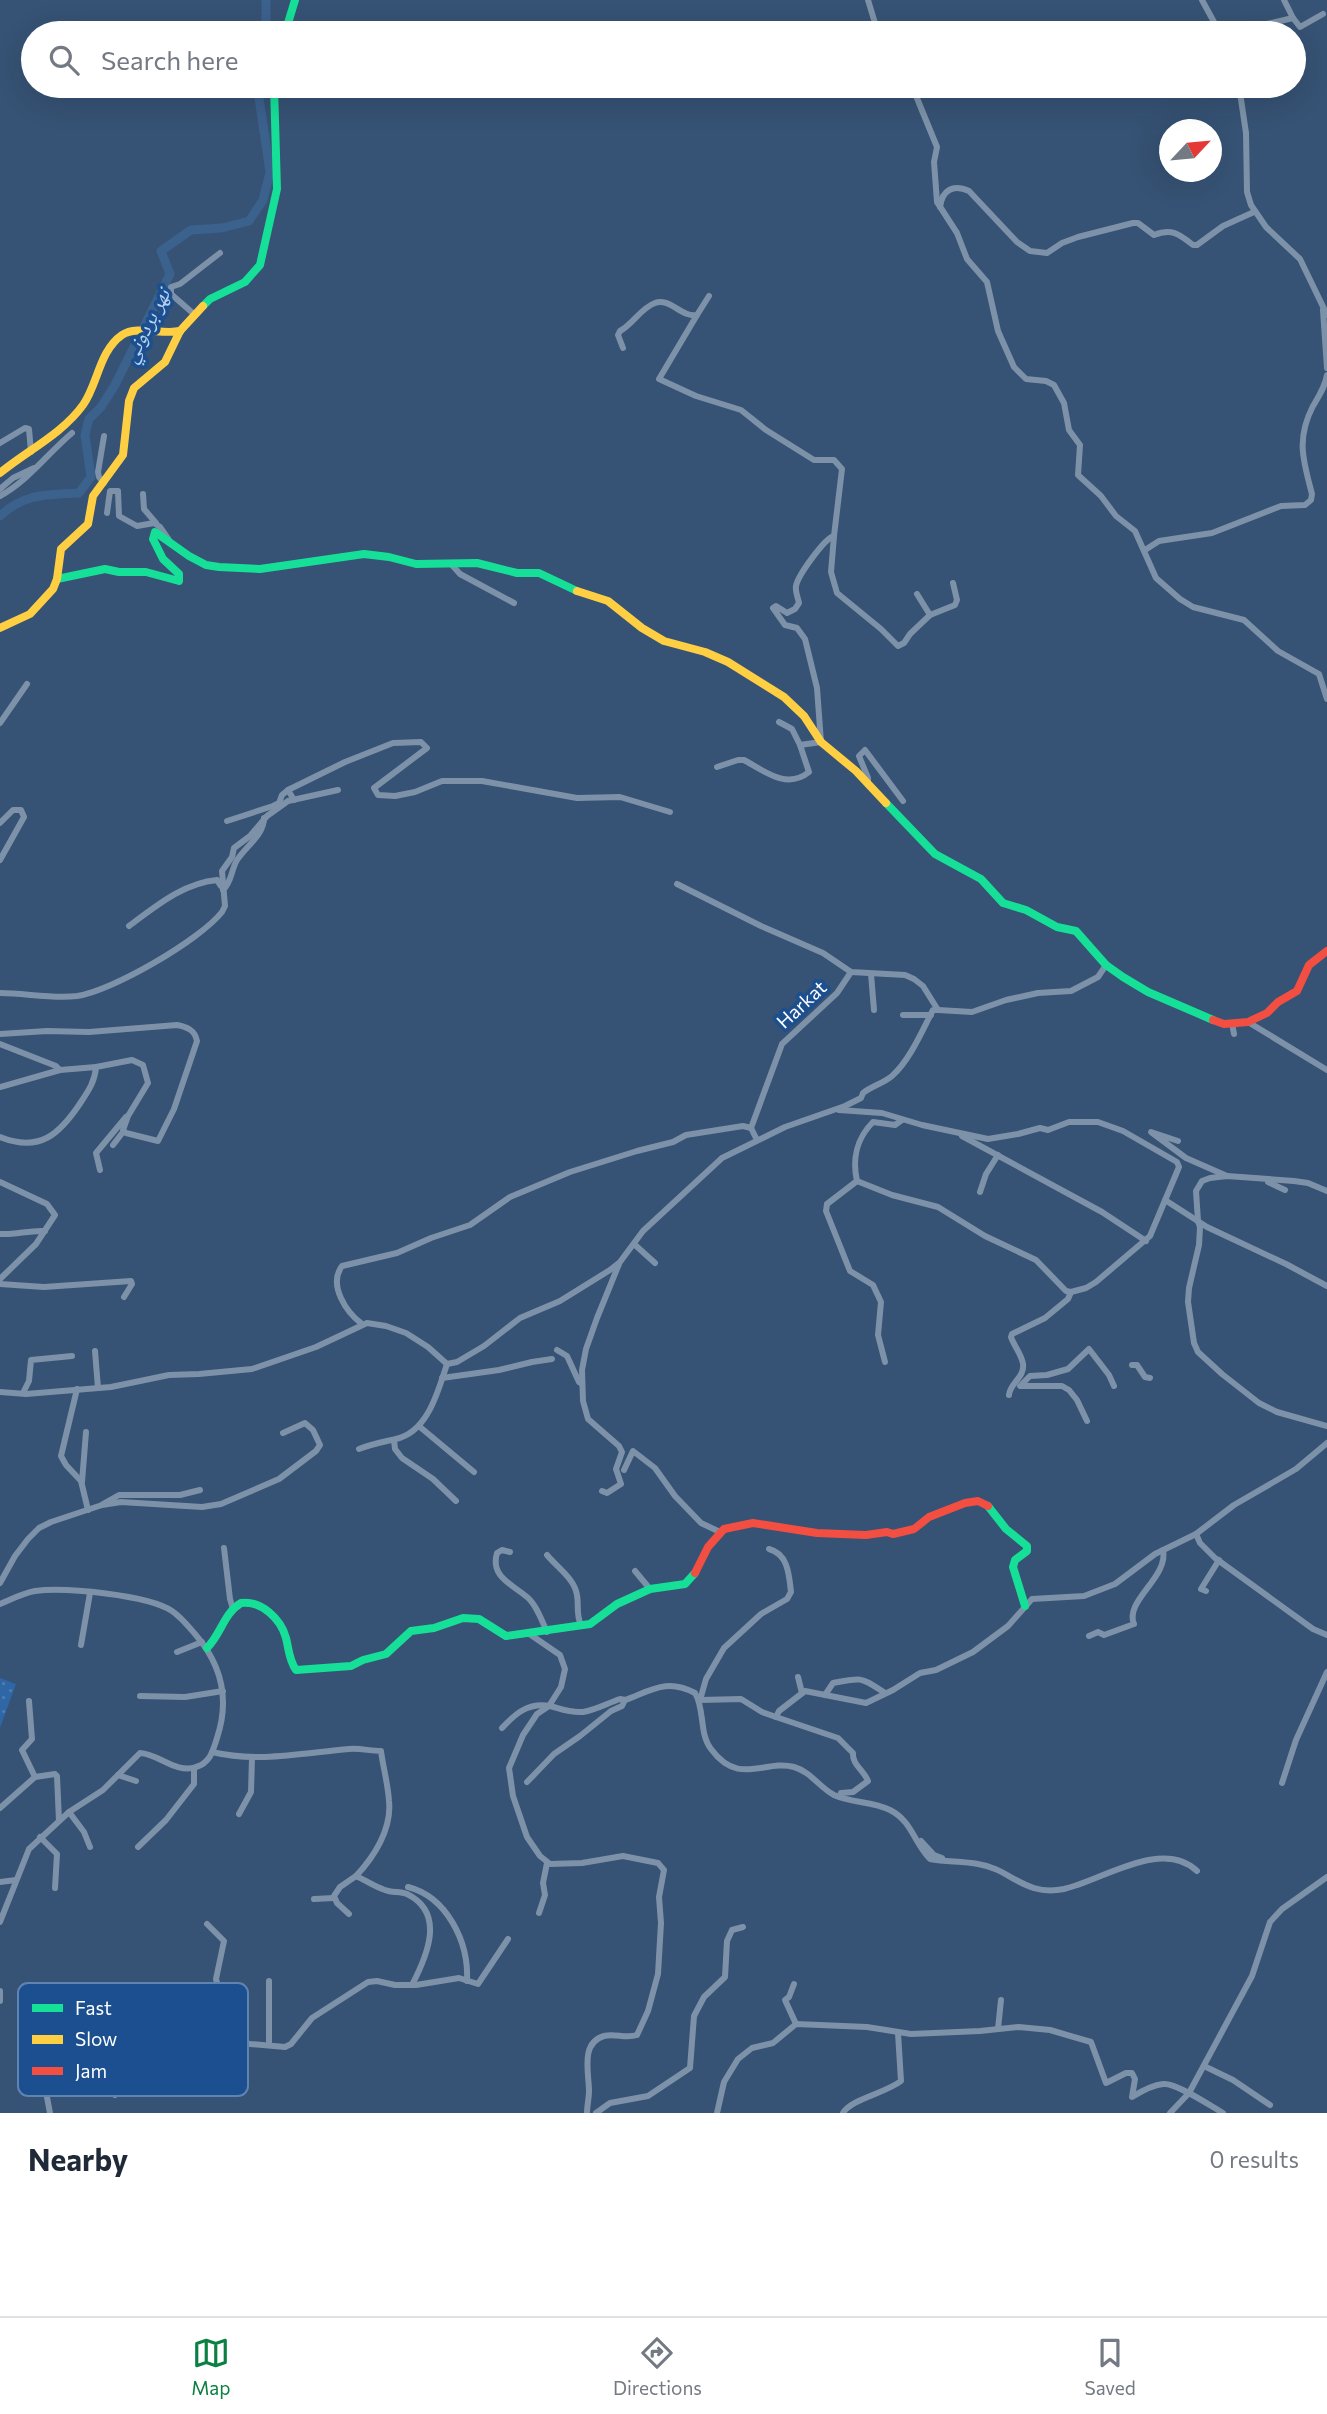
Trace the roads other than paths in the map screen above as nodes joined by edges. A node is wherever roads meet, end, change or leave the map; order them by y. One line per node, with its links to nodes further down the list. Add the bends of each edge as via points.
1 (295, 0): 7 (street)
2 (868, 0): 8 (street)
3 (1202, 0): 9 (street)
4 (1284, 0): 6 (street)
5 (1323, 14): 12 (street)
6 (1293, 18): 10 (street); 11 (street)
7 (289, 21)
8 (874, 21)
9 (1213, 21)
10 (1280, 21)
11 (1295, 21)
12 (1306, 24)
13 (274, 98): 21 (street, via 277,189 262,259 246,282 214,296)
14 (917, 98): 16 (street, via 937,147 934,177)
15 (1241, 98): 17 (street, via 1247,192)
16 (940, 208): 17 (street, via 946,191 962,188 1017,243 1047,253 1078,237 1133,223 1154,235 1176,232 1196,245); 41 (street, via 967,259 987,282 998,331 1014,367 1026,379 1046,381 1060,393 1069,430 1080,445 1079,475 1132,528)
17 (1254, 212): 20 (street, via 1300,259)
18 (220, 253): 21 (street, via 170,287 171,294)
19 (709, 296): 22 (street)
20 (1325, 311): 25 (street)
21 (195, 315): 23 (street)
22 (697, 315): 24 (street, via 654,303 620,331); 39 (street, via 659,379 741,410 814,460 838,463 842,471)
23 (180, 331): 30 (street, via 123,334 108,351 84,404); 33 (street, via 165,362 132,391 123,456)
24 (623, 348)
25 (1327, 368)
26 (1327, 375): 41 (street, via 1302,437 1304,469 1312,494 1309,502 1273,509 1212,533 1156,542)
27 (72, 433): 31 (street)
28 (104, 436): 33 (street, via 99,478)
29 (0, 443): 30 (street, via 29,429)
30 (32, 452): 32 (street)
31 (34, 468): 34 (street); 36 (street, via 22,483)
32 (0, 473)
33 (104, 483): 43 (street, via 93,496 88,524 61,549)
34 (0, 489)
35 (143, 494): 38 (street, via 144,509)
36 (0, 496)
37 (107, 513): 38 (street, via 110,491 118,491 119,516 138,526)
38 (157, 525): 40 (street)
39 (834, 536): 47 (street, via 831,560 837,593 898,646); 53 (street, via 824,542 800,575 795,610 787,613 773,608 785,625 797,628 805,639 818,695)
40 (170, 542): 42 (street, via 206,565 233,569 364,555); 43 (street, via 153,533 163,559 179,574 177,581 146,572 104,569)
41 (1145, 550): 50 (street, via 1156,578 1180,599 1193,607 1244,620 1278,651 1319,674)
42 (452, 565): 46 (street); 53 (street, via 477,563 517,573 539,573 608,601 664,641 705,652 748,673 798,710)
43 (57, 579): 48 (street, via 35,610)
44 (953, 583): 47 (street, via 955,604)
45 (917, 594): 47 (street)
46 (514, 603)
47 (930, 615)
48 (0, 628)
49 (27, 684): 52 (street)
50 (1327, 699)
51 (779, 722): 54 (street, via 792,729)
52 (0, 723)
53 (821, 741): 54 (street); 56 (street)
54 (800, 746): 55 (street, via 808,772 799,778 777,778 744,760)
55 (717, 767)
56 (868, 785): 60 (street, via 859,756 864,750); 71 (street, via 934,854 981,879 1003,903 1076,931)
57 (288, 790): 59 (street); 61 (street, via 393,743 421,742 427,748 374,788 378,795 415,792 442,781 482,781 577,798 620,797); 63 (street, via 279,803)
58 (338, 790): 59 (street)
59 (294, 800): 62 (street)
60 (903, 801)
61 (670, 812)
62 (264, 818): 67 (street, via 264,826 238,859); 67 (street, via 234,848 222,871)
63 (227, 821)
64 (0, 823): 65 (street, via 13,810 21,810 24,817)
65 (0, 860)
66 (677, 884): 70 (street)
67 (223, 889): 68 (street, via 217,880 204,881 168,897); 75 (street, via 224,909 213,921 188,942 111,984 75,996)
68 (129, 926)
69 (1327, 951): 80 (street, via 1309,965 1297,991)
70 (839, 964): 72 (street); 74 (street)
71 (1106, 965): 77 (street, via 1095,979 1071,991 1031,995 972,1012); 81 (street, via 1178,1006)
72 (851, 972): 73 (street); 74 (street, Harkat)
73 (871, 974): 76 (street); 77 (street, via 914,979)
74 (842, 984): 92 (street, Harkat, via 782,1044)
75 (0, 993)
76 (874, 1010)
77 (938, 1010): 79 (street)
78 (903, 1015): 79 (street)
79 (931, 1015): 89 (street, via 893,1075)
80 (1248, 1022): 81 (street); 87 (street)
81 (1233, 1023): 83 (street)
82 (0, 1034): 93 (street, via 190,1028 197,1041 161,1137 155,1142)
83 (1234, 1034)
84 (0, 1044): 86 (street)
85 (96, 1067): 86 (street); 90 (street, via 132,1060 143,1065 148,1083); 95 (street, via 91,1087 53,1135 25,1143)
86 (60, 1070): 88 (street)
87 (1327, 1070)
88 (0, 1087)
89 (834, 1110): 91 (street, via 882,1113); 96 (street)
90 (128, 1116): 93 (street); 100 (street, via 96,1153)
91 (902, 1120): 94 (street); 103 (street, via 895,1125 873,1122 866,1129 856,1153)
92 (751, 1128): 96 (street); 120 (street, via 686,1135 570,1172 510,1197 470,1225 397,1253 342,1266 338,1289 349,1312)
93 (123, 1132): 98 (street)
94 (957, 1133): 99 (street); 108 (street, via 988,1139 1048,1130 1069,1122 1103,1123 1177,1161 1179,1167)
95 (0, 1137)
96 (757, 1140): 113 (street, via 715,1163)
97 (1178, 1142): 101 (street, via 1152,1132 1186,1158)
98 (113, 1145)
99 (998, 1156): 107 (street); 112 (street)
100 (100, 1170)
101 (1229, 1177): 102 (street); 109 (street, via 1210,1178 1199,1185)
102 (1260, 1180): 105 (street); 106 (street, via 1308,1183)
103 (857, 1181): 118 (street, via 937,1207 973,1230 1036,1259); 125 (street, via 827,1204 826,1211 850,1271 873,1285 878,1295 878,1335)
104 (0, 1182): 110 (street, via 51,1208 55,1215)
105 (1285, 1190)
106 (1327, 1191)
107 (980, 1192)
108 (1165, 1200): 109 (street); 112 (street)
109 (1198, 1221): 117 (street); 138 (street, via 1199,1245 1188,1302 1198,1352 1259,1403)
110 (45, 1231): 111 (street); 116 (street)
111 (0, 1234)
112 (1146, 1241): 118 (street, via 1096,1282)
113 (634, 1244): 114 (street); 115 (street)
114 (620, 1262): 126 (street, via 571,1295 520,1318 484,1346); 130 (street, via 586,1349)
115 (655, 1263)
116 (0, 1283): 119 (street, via 44,1287 129,1280 132,1284)
117 (1327, 1286)
118 (1072, 1292): 131 (street, via 1038,1324 1011,1337 1023,1371 1009,1392)
119 (124, 1297)
120 (362, 1324): 126 (street, via 402,1332); 133 (street, via 264,1366 169,1375)
121 (557, 1350): 130 (street, via 567,1356)
122 (94, 1351): 133 (street)
123 (72, 1356): 135 (street, via 31,1360)
124 (552, 1359): 128 (street)
125 (885, 1362)
126 (447, 1364): 128 (street)
127 (1132, 1365): 129 (street)
128 (442, 1378): 139 (street)
129 (1150, 1378)
130 (582, 1384): 149 (street, via 588,1419 622,1452 616,1469 621,1484 607,1493)
131 (1020, 1386): 132 (street, via 1030,1376 1068,1369 1089,1349); 137 (street, via 1062,1386 1077,1400)
132 (1114, 1387)
133 (98, 1388): 134 (street)
134 (76, 1389): 135 (street); 147 (street, via 61,1456)
135 (23, 1393): 136 (street)
136 (2, 1394)
137 (1087, 1421)
138 (1327, 1426)
139 (420, 1427): 142 (street); 146 (street)
140 (86, 1432): 147 (street)
141 (283, 1433): 151 (street, via 305,1423 320,1445 279,1479 221,1504)
142 (394, 1440): 144 (street); 150 (street, via 402,1458)
143 (1327, 1443): 154 (street, via 1296,1469 1234,1504)
144 (359, 1449)
145 (624, 1470): 153 (street, via 633,1451 637,1453 701,1523)
146 (474, 1472)
147 (82, 1485): 152 (street)
148 (200, 1490): 151 (street, via 180,1495 119,1495)
149 (601, 1491)
150 (456, 1501)
151 (102, 1505): 152 (street)
152 (89, 1510): 162 (street, via 35,1532)
153 (720, 1532): 163 (street, via 690,1580); 167 (street, via 753,1523 817,1533 904,1533 929,1517 973,1501 983,1502 1028,1548 1013,1567)
154 (1196, 1534): 157 (street); 160 (street)
155 (224, 1549): 168 (street)
156 (769, 1549): 185 (street, via 782,1556 791,1592 724,1648 705,1679)
157 (1163, 1550): 167 (street, via 1093,1594 1035,1598); 173 (street, via 1165,1559 1133,1613 1134,1624)
158 (510, 1552): 170 (street, via 497,1553 499,1573 527,1597)
159 (547, 1555): 169 (street, via 574,1587)
160 (1219, 1560): 164 (street, via 1200,1588); 172 (street)
161 (635, 1571): 163 (street)
162 (0, 1583)
163 (650, 1589): 169 (street)
164 (1206, 1591)
165 (90, 1593): 166 (street, via 34,1591); 174 (street); 175 (street, via 169,1609)
166 (0, 1604)
167 (1026, 1606): 181 (street, via 973,1652 919,1673)
168 (233, 1609): 171 (street, via 251,1602 272,1616 284,1632 290,1663 296,1670 347,1667 386,1654 413,1630 463,1618 480,1619 506,1636); 175 (street, via 214,1642)
169 (581, 1625): 170 (street)
170 (547, 1632): 171 (street)
171 (528, 1633): 187 (street, via 560,1655 565,1665 564,1680)
172 (1327, 1635)
173 (1089, 1636)
174 (81, 1645)
175 (205, 1645): 176 (street); 179 (street)
176 (177, 1652)
177 (1327, 1672): 197 (street)
178 (798, 1677): 180 (street)
179 (223, 1691): 183 (street, via 185,1697); 190 (street, via 223,1718)
180 (802, 1693): 182 (street); 188 (street)
181 (885, 1693): 182 (street, via 862,1703); 182 (street, via 860,1678 833,1683)
182 (825, 1695)
183 (140, 1696)
184 (625, 1700): 185 (street, via 663,1685 691,1690); 187 (street, via 583,1712); 196 (street, via 554,1754)
185 (700, 1700): 188 (street, via 741,1699); 198 (street, via 709,1748 720,1758 748,1771 793,1767)
186 (29, 1701): 194 (street, via 32,1739 22,1750)
187 (549, 1706): 189 (street, via 521,1709); 206 (street, via 537,1714 523,1735 509,1779 527,1837)
188 (776, 1717): 198 (street, via 838,1738 853,1753 868,1781 853,1792)
189 (502, 1728)
190 (212, 1752): 191 (street); 192 (street)
191 (252, 1758): 201 (street, via 251,1792); 208 (street, via 350,1749 382,1751 388,1818 372,1856)
192 (194, 1768): 193 (street, via 143,1753); 205 (street, via 194,1784)
193 (118, 1775): 195 (street); 200 (street)
194 (36, 1777): 199 (street); 202 (street, via 57,1776)
195 (136, 1781)
196 (527, 1782)
197 (1282, 1783)
198 (831, 1793): 207 (street, via 890,1810 906,1821 930,1859 982,1865 1022,1885 1052,1890 1070,1887 1146,1859 1184,1863)
199 (0, 1808)
200 (69, 1812): 202 (street); 204 (street)
201 (239, 1814)
202 (58, 1821): 203 (street)
203 (40, 1837): 210 (street, via 29,1849); 213 (street, via 57,1854)
204 (90, 1846)
205 (138, 1847)
206 (547, 1863): 216 (street, via 545,1895); 238 (street, via 623,1856 658,1863 664,1870 658,1974 652,1998 637,2035 606,2035 592,2046 587,2062)
207 (1197, 1871)
208 (356, 1876): 214 (street, via 337,1890); 226 (street, via 384,1890 406,1894 426,1913 431,1936)
209 (1327, 1877): 235 (street, via 1271,1920 1252,1976)
210 (16, 1880): 211 (street); 218 (street)
211 (0, 1882)
212 (408, 1887): 223 (street, via 429,1895 449,1917 462,1944)
213 (55, 1888)
214 (334, 1898): 215 (street); 217 (street)
215 (314, 1899)
216 (538, 1913)
217 (349, 1914)
218 (0, 1922)
219 (207, 1924): 224 (street, via 224,1941)
220 (743, 1927): 239 (street, via 732,1930 727,1941 725,1977 704,1997 694,2016 690,2068 648,2096 610,2104)
221 (508, 1939): 223 (street, via 478,1984)
222 (269, 1981): 234 (street)
223 (467, 1981): 226 (street, via 454,1978)
224 (217, 1983)
225 (794, 1984): 230 (street, via 785,2000)
226 (412, 1985): 234 (street, via 368,1982 313,2018 291,2044)
227 (0, 1991): 229 (street)
228 (1001, 2000): 231 (street)
229 (0, 2001)
230 (796, 2024): 232 (street); 240 (street, via 773,2043 752,2048 738,2059 724,2082)
231 (998, 2029): 232 (street); 236 (street, via 1040,2029 1088,2040 1094,2045 1106,2083 1132,2073 1132,2097 1164,2083)
232 (898, 2033): 241 (street, via 901,2081)
233 (248, 2044): 234 (street)
234 (270, 2045)
235 (1204, 2066): 236 (street); 237 (street)
236 (1189, 2093): 242 (street); 243 (street)
237 (1270, 2105)
238 (587, 2113)
239 (596, 2113)
240 (718, 2113)
241 (843, 2113)
242 (1170, 2113)
243 (1223, 2113)

